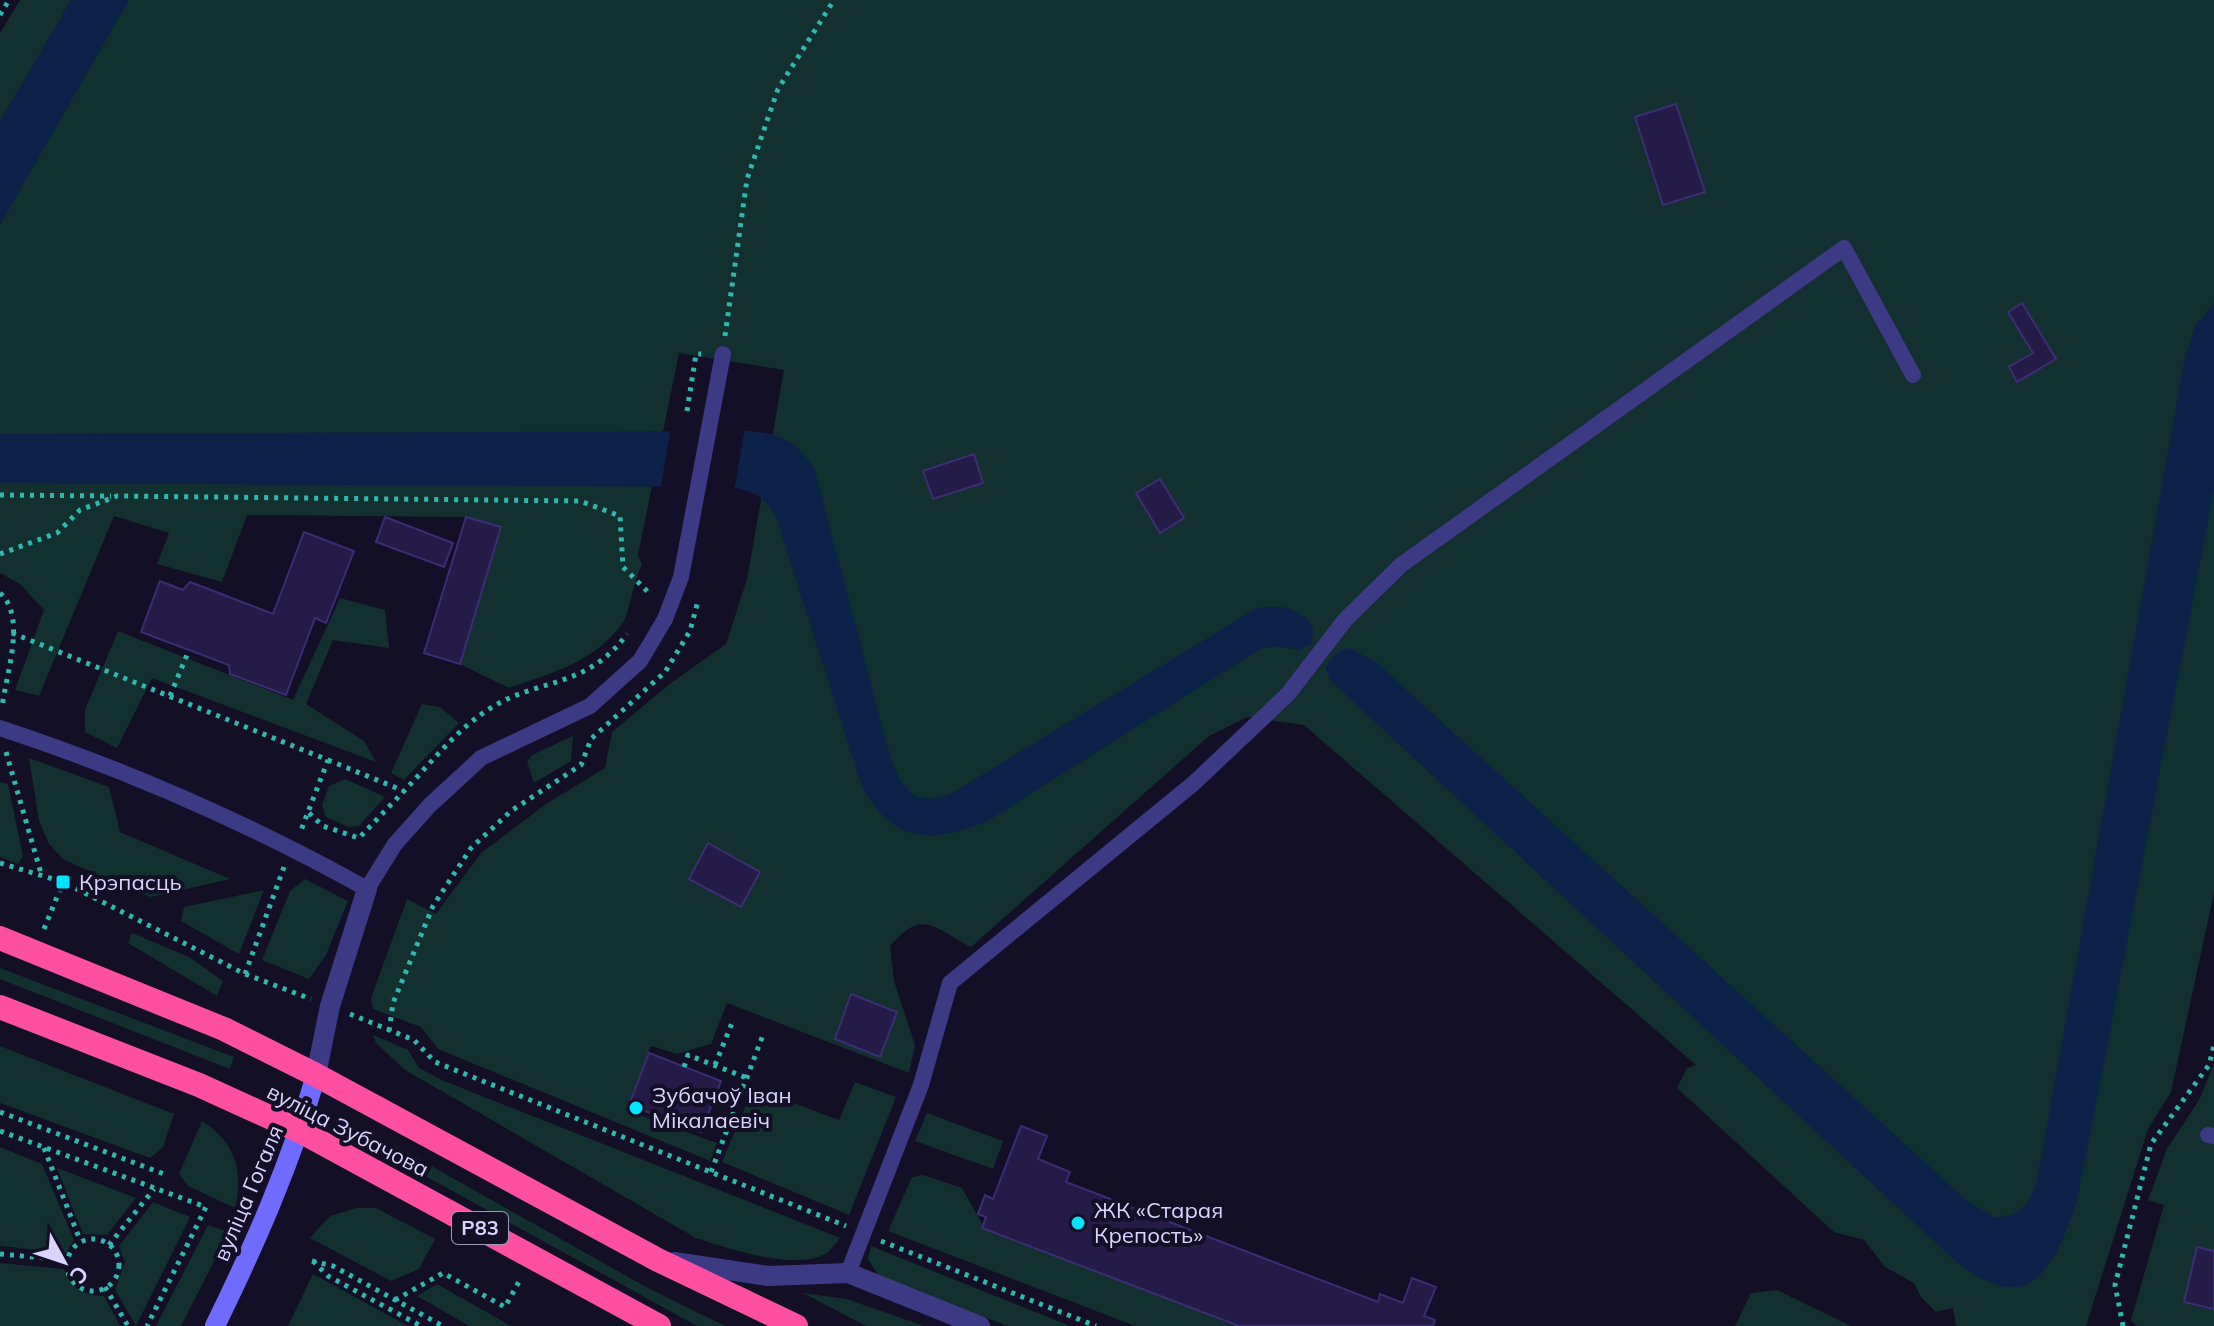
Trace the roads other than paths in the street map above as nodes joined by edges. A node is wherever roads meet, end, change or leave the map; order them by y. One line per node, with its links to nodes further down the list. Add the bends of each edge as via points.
1 (723, 354): 4 (lane, via 681,577 665,619 640,661 590,706 481,758 395,844)
2 (1913, 375): 10 (lane, via 1844,248 1401,565 1345,620 1288,694 1194,783 950,983 921,1085)
3 (0, 728): 4 (lane, via 112,767 292,848)
4 (367, 889): 7 (street, via 330,1006)
5 (0, 938): 7 (highway, вуліца Зубачова / Р83, via 224,1029)
6 (0, 1007): 8 (highway, вуліца Зубачова / Р83)
7 (316, 1075): 8 (main road, вуліца Гогаля); 9 (highway, вуліца Зубачова / Р83)
8 (300, 1131): 11 (main road, вуліца Гогаля, via 262,1230); 12 (highway, вуліца Зубачова / Р83)
9 (658, 1260): 10 (street, вуліца Зубачова, via 768,1276); 13 (highway, вуліца Зубачова / Р83)
10 (848, 1273): 14 (street)
11 (215, 1326)
12 (659, 1326)
13 (796, 1326)
14 (980, 1326)

